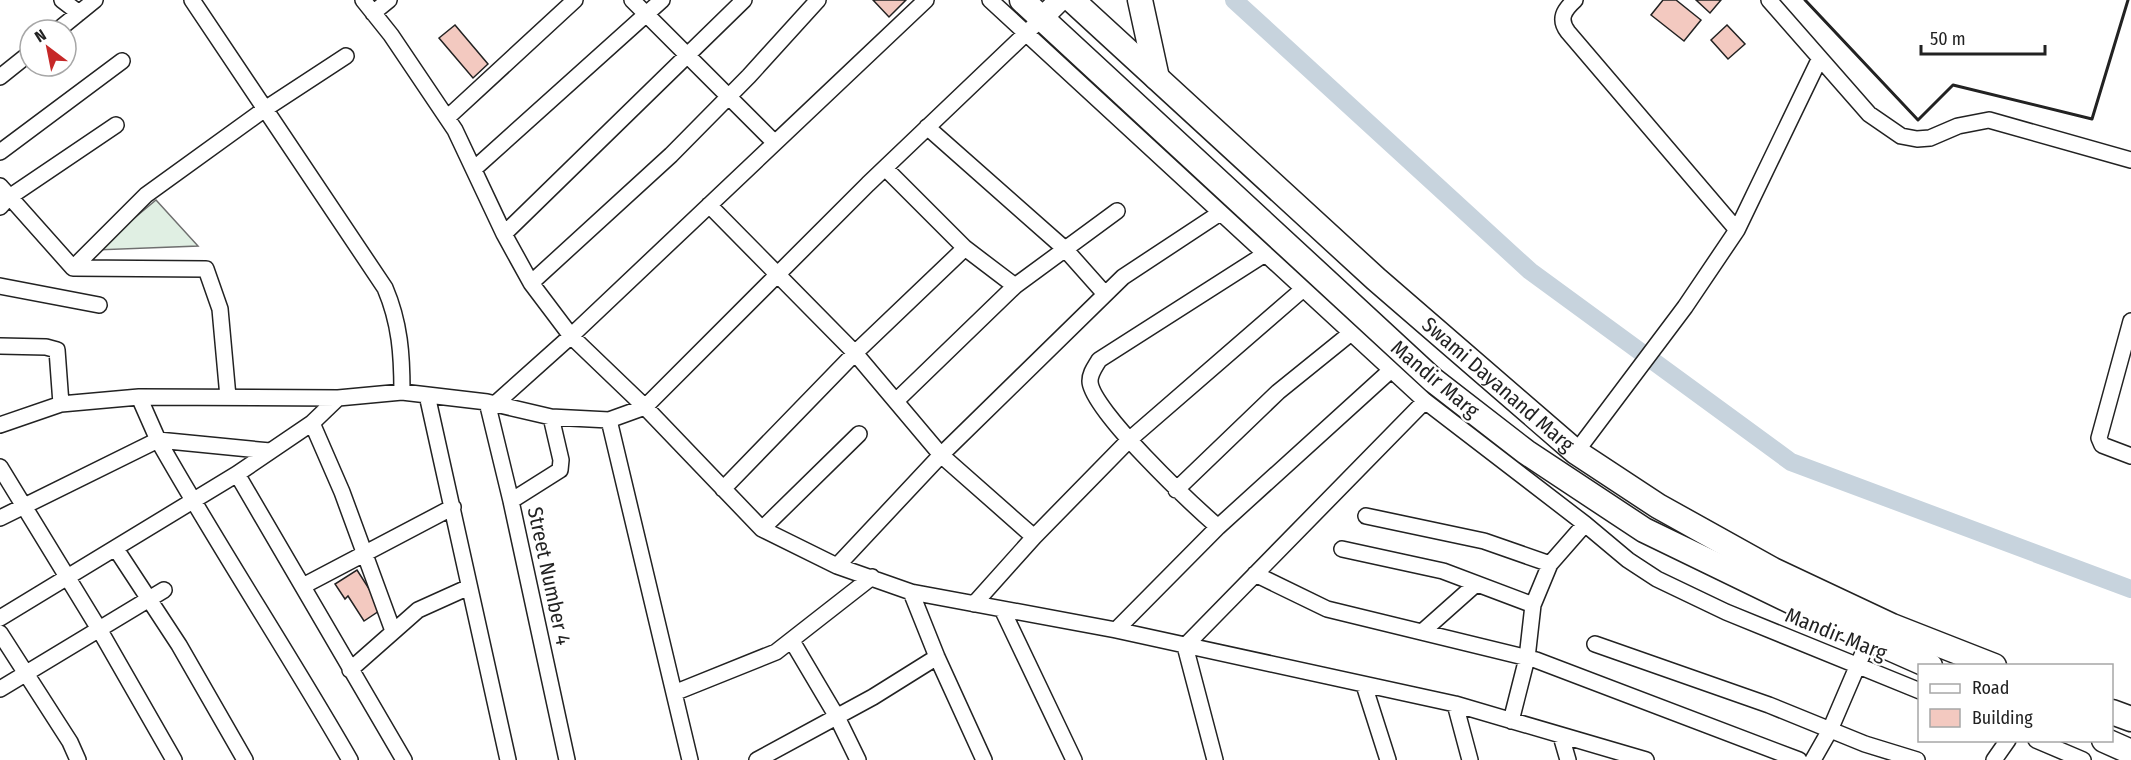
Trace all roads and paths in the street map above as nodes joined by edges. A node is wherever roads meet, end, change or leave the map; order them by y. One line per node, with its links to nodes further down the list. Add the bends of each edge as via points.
1 (62, 0): 19 (street)
2 (95, 0): 19 (street)
3 (192, 0): 32 (street)
4 (363, 0): 20 (street)
5 (389, 0): 20 (street)
6 (575, 0): 33 (street)
7 (632, 0): 21 (street)
8 (662, 0): 21 (street)
9 (744, 0): 25 (street)
10 (818, 0): 31 (street)
11 (926, 0): 36 (street)
12 (990, 0): 23 (street, Mandir Marg)
13 (1022, 0): 23 (main road, Swami Dayanand Marg)
14 (1060, 0): 23 (main road)
15 (1072, 0): 30 (main road, Swami Dayanand Marg)
16 (1140, 0): 30 (main road)
17 (1575, 0): 45 (street, via 1562,16 1562,24)
18 (1769, 0): 26 (street)
19 (79, 13): 22 (street)
20 (373, 13): 33 (street)
21 (646, 15): 25 (street); 39 (street)
22 (73, 18)
23 (1034, 26): 35 (street); 44 (street, Mandir Marg); 122 (main road, Swami Dayanand Marg, via 1433,380 1526,452 1644,530)
24 (346, 56): 32 (street)
25 (688, 56): 31 (street); 46 (street)
26 (1820, 60): 38 (street, via 1869,114 1901,136 1930,138 1958,126 1989,120); 45 (street)
27 (122, 62): 37 (street)
28 (18, 63): 29 (street)
29 (0, 77)
30 (1157, 78): 82 (main road, Swami Dayanand Marg, via 1376,279)
31 (729, 97): 36 (street); 52 (street)
32 (265, 109): 50 (street, via 146,195); 64 (street, via 385,288 402,344)
33 (447, 118): 39 (street)
34 (116, 125): 41 (street)
35 (927, 127): 40 (street); 48 (street)
36 (775, 142): 42 (street)
37 (0, 152)
38 (2131, 160)
39 (474, 168): 46 (street)
40 (885, 168): 47 (street); 51 (street)
41 (3, 197): 50 (street)
42 (709, 205): 51 (street); 60 (street)
43 (1117, 211): 48 (street)
44 (1221, 213): 49 (street, Mandir Marg); 56 (street, via 1151,256)
45 (1737, 230): 82 (street, via 1685,307)
46 (504, 234): 52 (street)
47 (965, 248): 54 (street); 62 (street)
48 (1065, 249): 54 (street); 56 (street)
49 (1264, 254): 55 (street, Mandir Marg); 80 (street, via 1099,360 1090,383 1094,394)
50 (73, 268): 67 (street, via 206,268 220,309)
51 (777, 274): 62 (street); 73 (street)
52 (531, 283): 60 (street)
53 (0, 286): 57 (street)
54 (1015, 286): 69 (street)
55 (1302, 290): 59 (street, Mandir Marg); 80 (street)
56 (1105, 294): 83 (street)
57 (99, 305)
58 (2131, 321): 84 (street, via 2099,438 2102,445)
59 (1351, 333): 63 (street, Mandir Marg); 88 (street, via 1278,392)
60 (571, 336): 71 (street); 73 (street)
61 (0, 346): 72 (street, via 46,346 57,350)
62 (855, 353): 69 (street); 87 (street)
63 (1392, 370): 70 (street, Mandir Marg); 96 (street)
64 (402, 392): 65 (street); 68 (street)
65 (427, 395): 71 (street); 92 (street)
66 (139, 397): 67 (street); 72 (street); 79 (street)
67 (228, 397): 68 (street)
68 (338, 398): 76 (street)
69 (897, 400): 83 (street)
70 (1425, 401): 95 (street, Mandir Marg); 104 (street)
71 (491, 403): 74 (street); 90 (street, Street Number 4)
72 (62, 404): 77 (street)
73 (645, 406): 75 (street); 87 (street)
74 (551, 417): 75 (street); 90 (street, via 560,470)
75 (609, 420): 136 (street)
76 (312, 423): 81 (street); 101 (street)
77 (0, 425)
78 (859, 434): 97 (street)
79 (158, 440): 81 (street); 89 (street); 91 (street)
80 (1130, 440): 88 (street); 98 (street)
81 (270, 451): 86 (street)
82 (1576, 452): 129 (main road, Swami Dayanand Marg, via 1658,506 1773,570 1892,626)
83 (941, 455): 98 (street); 103 (street)
84 (2131, 456)
85 (0, 467): 91 (street)
86 (237, 474): 89 (street); 108 (street)
87 (723, 489): 97 (street)
88 (1176, 490): 96 (street)
89 (192, 500): 99 (street); 152 (street, via 291,656)
90 (512, 501): 155 (street, Street Number 4)
91 (23, 505): 94 (street); 105 (street)
92 (453, 507): 101 (street); 109 (street)
93 (1366, 516): 102 (street, via 1484,541)
94 (0, 518)
95 (1585, 524): 102 (street); 130 (street, Mandir Marg, via 1657,579 1726,612)
96 (1218, 527): 118 (street)
97 (762, 529): 103 (street)
98 (1034, 537): 113 (street)
99 (116, 549): 105 (street); 112 (street)
100 (1342, 549): 107 (street, via 1443,571)
101 (364, 554): 108 (street); 119 (street)
102 (1550, 564): 114 (street)
103 (837, 566): 106 (street)
104 (1255, 574): 120 (street, via 1327,609); 125 (street)
105 (68, 577): 116 (street); 117 (street)
106 (872, 578): 111 (street); 123 (street)
107 (1476, 584): 114 (street); 120 (street)
108 (303, 586): 131 (street)
109 (469, 587): 119 (street, via 418,610); 154 (street)
110 (164, 590): 112 (street)
111 (911, 592): 113 (street); 126 (street)
112 (150, 598): 117 (street); 151 (street)
113 (974, 604): 115 (street)
114 (1533, 606): 127 (street)
115 (1002, 609): 118 (street); 160 (street)
116 (0, 618)
117 (99, 629): 132 (street); 150 (street)
118 (1116, 630): 125 (street)
119 (393, 631): 131 (street)
120 (1422, 632): 127 (street)
121 (0, 633): 132 (street)
122 (1869, 639): 128 (main road, Swami Dayanand Marg); 130 (street)
123 (792, 641): 136 (street, via 760,660); 139 (street)
124 (1595, 644): 142 (street)
125 (1185, 646): 133 (street); 161 (street)
126 (937, 657): 139 (street); 159 (street)
127 (1527, 658): 141 (street); 166 (street)
128 (1925, 664)
129 (1989, 664)
130 (1859, 666): 135 (street, Mandir Marg); 142 (street)
131 (350, 670): 153 (street)
132 (26, 672): 134 (street); 149 (street)
133 (1364, 685): 137 (street); 162 (street)
134 (0, 688)
135 (1918, 690)
136 (674, 693): 156 (street)
137 (1455, 704): 141 (street); 163 (street)
138 (2113, 712): 140 (main road)
139 (837, 717): 157 (street); 158 (street)
140 (2131, 719)
141 (1511, 721): 143 (street)
142 (1830, 730): 167 (street); 168 (street)
143 (1560, 736): 148 (street); 164 (street)
144 (2007, 742): 169 (street)
145 (2038, 742): 170 (street)
146 (2106, 742): 147 (main road)
147 (2131, 752)
148 (1627, 757): 165 (street)
149 (78, 760)
150 (174, 760)
151 (244, 760)
152 (350, 760)
153 (404, 760)
154 (508, 760)
155 (567, 760)
156 (690, 760)
157 (758, 760)
158 (858, 760)
159 (984, 760)
160 (1074, 760)
161 (1215, 760)
162 (1388, 760)
163 (1470, 760)
164 (1568, 760)
165 (1646, 760)
166 (1799, 760)
167 (1813, 760)
168 (1917, 760)
169 (1994, 760)
170 (2083, 760)

